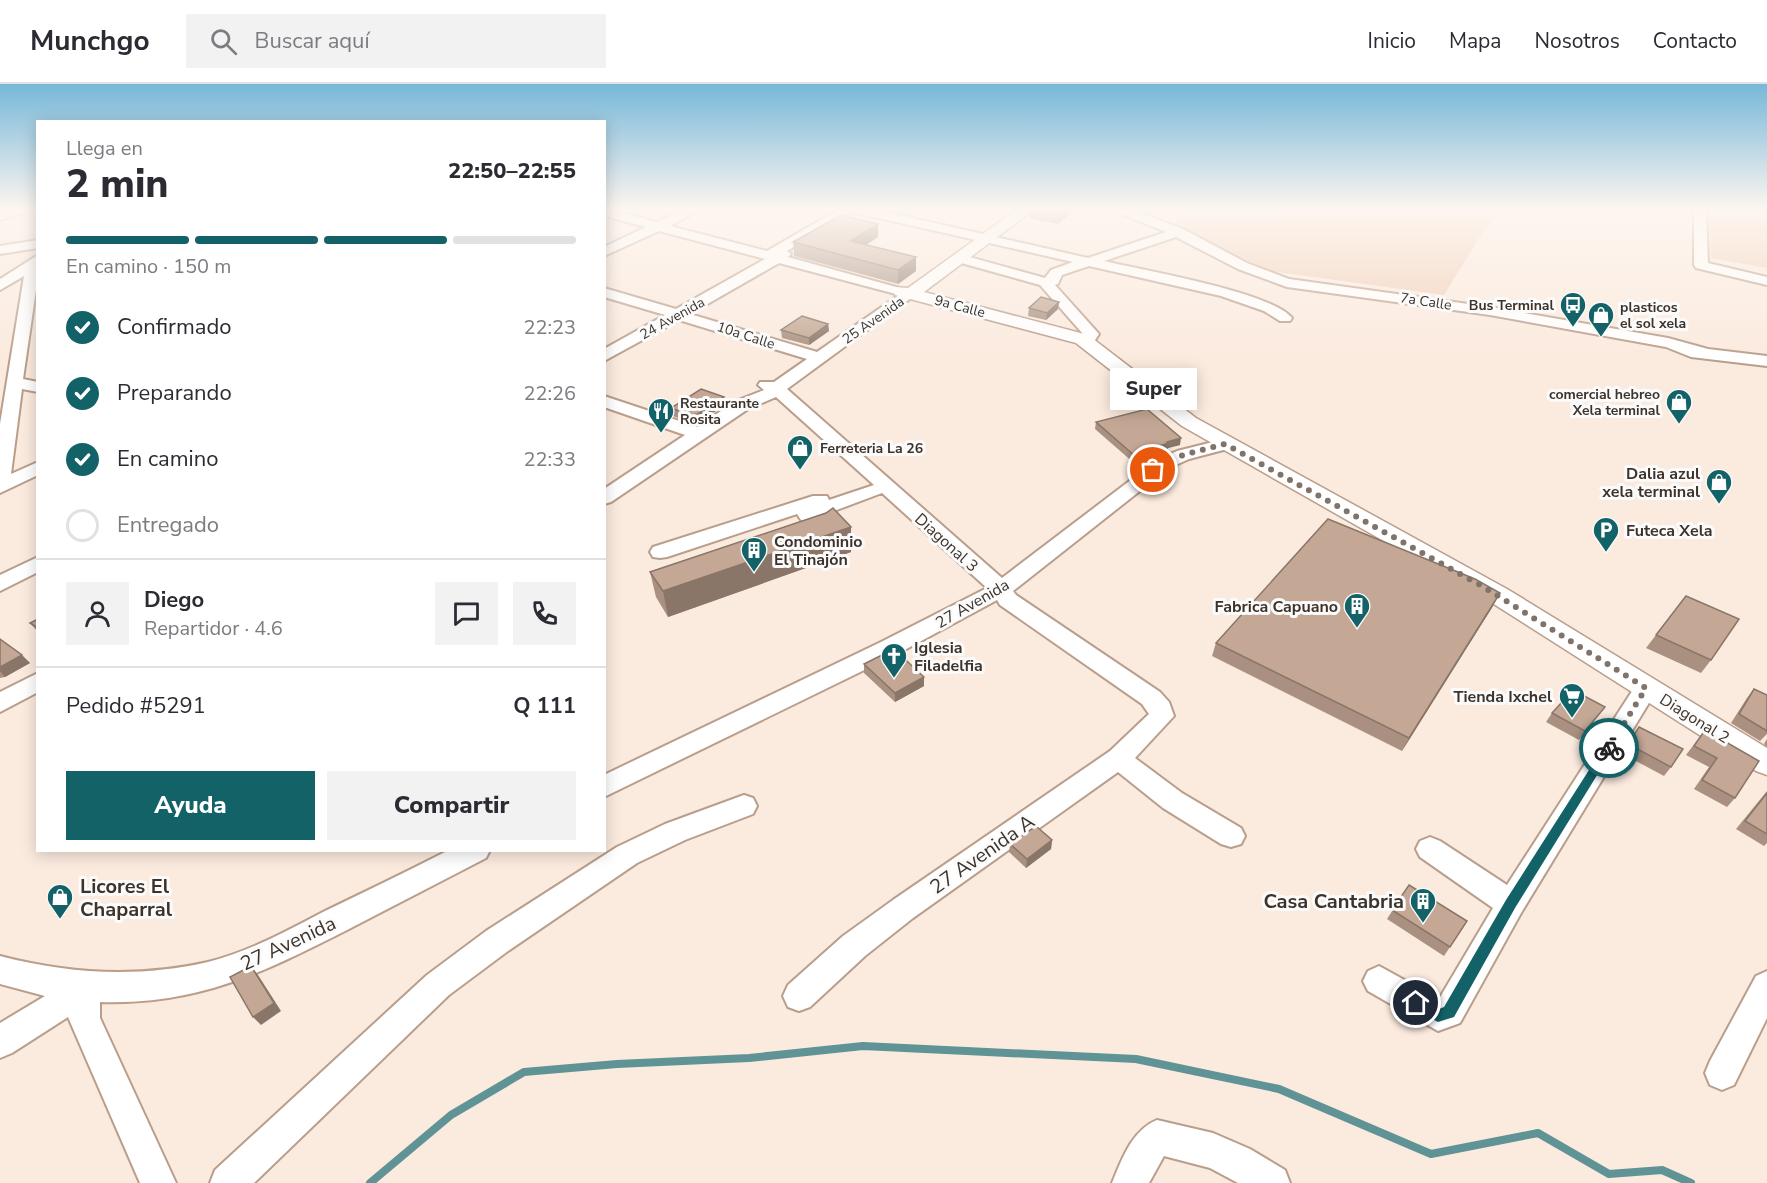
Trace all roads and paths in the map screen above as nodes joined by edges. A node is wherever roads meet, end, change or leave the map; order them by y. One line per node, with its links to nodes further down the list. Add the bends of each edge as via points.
1 (769, 259): 18 (street, 24 Avenida)
2 (782, 259): 16 (street, 9a Calle)
3 (952, 259): 16 (main road, 25 Avenida)
4 (957, 259): 16 (main road, 25 Avenida)
5 (963, 259): 14 (street)
6 (1074, 259): 10 (street)
7 (1094, 259): 10 (street)
8 (1232, 259): 24 (street, 7a Calle, via 1287,283 1469,308 1488,316 1669,349)
9 (1701, 259): 13 (street, via 1701,265 1711,269)
10 (1086, 262): 14 (street, via 1058,272); 19 (street, via 1244,300)
11 (36, 263): 15 (street)
12 (36, 264): 25 (street, via 30,274)
13 (1767, 281)
14 (1048, 285): 20 (street, via 1091,334)
15 (0, 286)
16 (906, 292): 20 (main road, 9a Calle); 23 (street, 25 Avenida)
17 (606, 293): 18 (street, 10a Calle)
18 (674, 312): 21 (street, 24 Avenida); 22 (street, 24 Avenida); 23 (street, 10a Calle)
19 (1285, 318)
20 (1087, 342): 28 (main road, 9a Calle)
21 (606, 348)
22 (606, 355)
23 (814, 356): 27 (street, 25 Avenida)
24 (1767, 362)
25 (16, 383): 26 (street); 33 (street)
26 (36, 387)
27 (768, 389): 30 (street, 25 Avenida); 34 (street, Diagonal 3); 40 (street, Diagonal 3)
28 (1159, 399): 31 (main road, Diagonal 2)
29 (606, 401): 30 (street)
30 (699, 434): 35 (street, 25 Avenida)
31 (1225, 444): 40 (street, 27 Avenida, via 1162,464); 43 (main road, Diagonal 2, via 1453,570)
32 (36, 468): 33 (street)
33 (0, 485)
34 (871, 487): 36 (street, via 806,515 819,532); 37 (street); 40 (street, Diagonal 3)
35 (606, 497)
36 (786, 543)
37 (660, 552)
38 (36, 564): 39 (street)
39 (0, 584)
40 (995, 593): 46 (street, Diagonal 3, via 1151,698); 49 (street, 27 Avenida)
41 (36, 672): 44 (street)
42 (36, 682): 45 (street)
43 (1646, 688): 48 (main road, Diagonal 2); 54 (street)
44 (0, 692)
45 (0, 703)
46 (1161, 712): 47 (street, 27 Avenida A, via 1160,720)
47 (1119, 758): 51 (street, via 1171,800); 59 (street, 27 Avenida A, via 903,909 854,946)
48 (1767, 763)
49 (606, 786)
50 (744, 806): 63 (street, via 627,855 472,960 419,1001)
51 (1231, 836)
52 (1430, 849): 54 (street)
53 (472, 852): 58 (street, 27 Avenida, via 238,967 205,977 118,989)
54 (1511, 904): 56 (street, via 1449,1012 1442,1016 1434,1014)
55 (0, 970): 58 (street, 27 Avenida)
56 (1379, 981)
57 (1767, 986): 61 (street)
58 (86, 987): 60 (street); 62 (street, via 84,1019)
59 (799, 996)
60 (0, 1042)
61 (1722, 1073)
62 (159, 1183)
63 (228, 1183)
64 (1130, 1183): 65 (street, via 1157,1137 1213,1152)
65 (1272, 1183)

